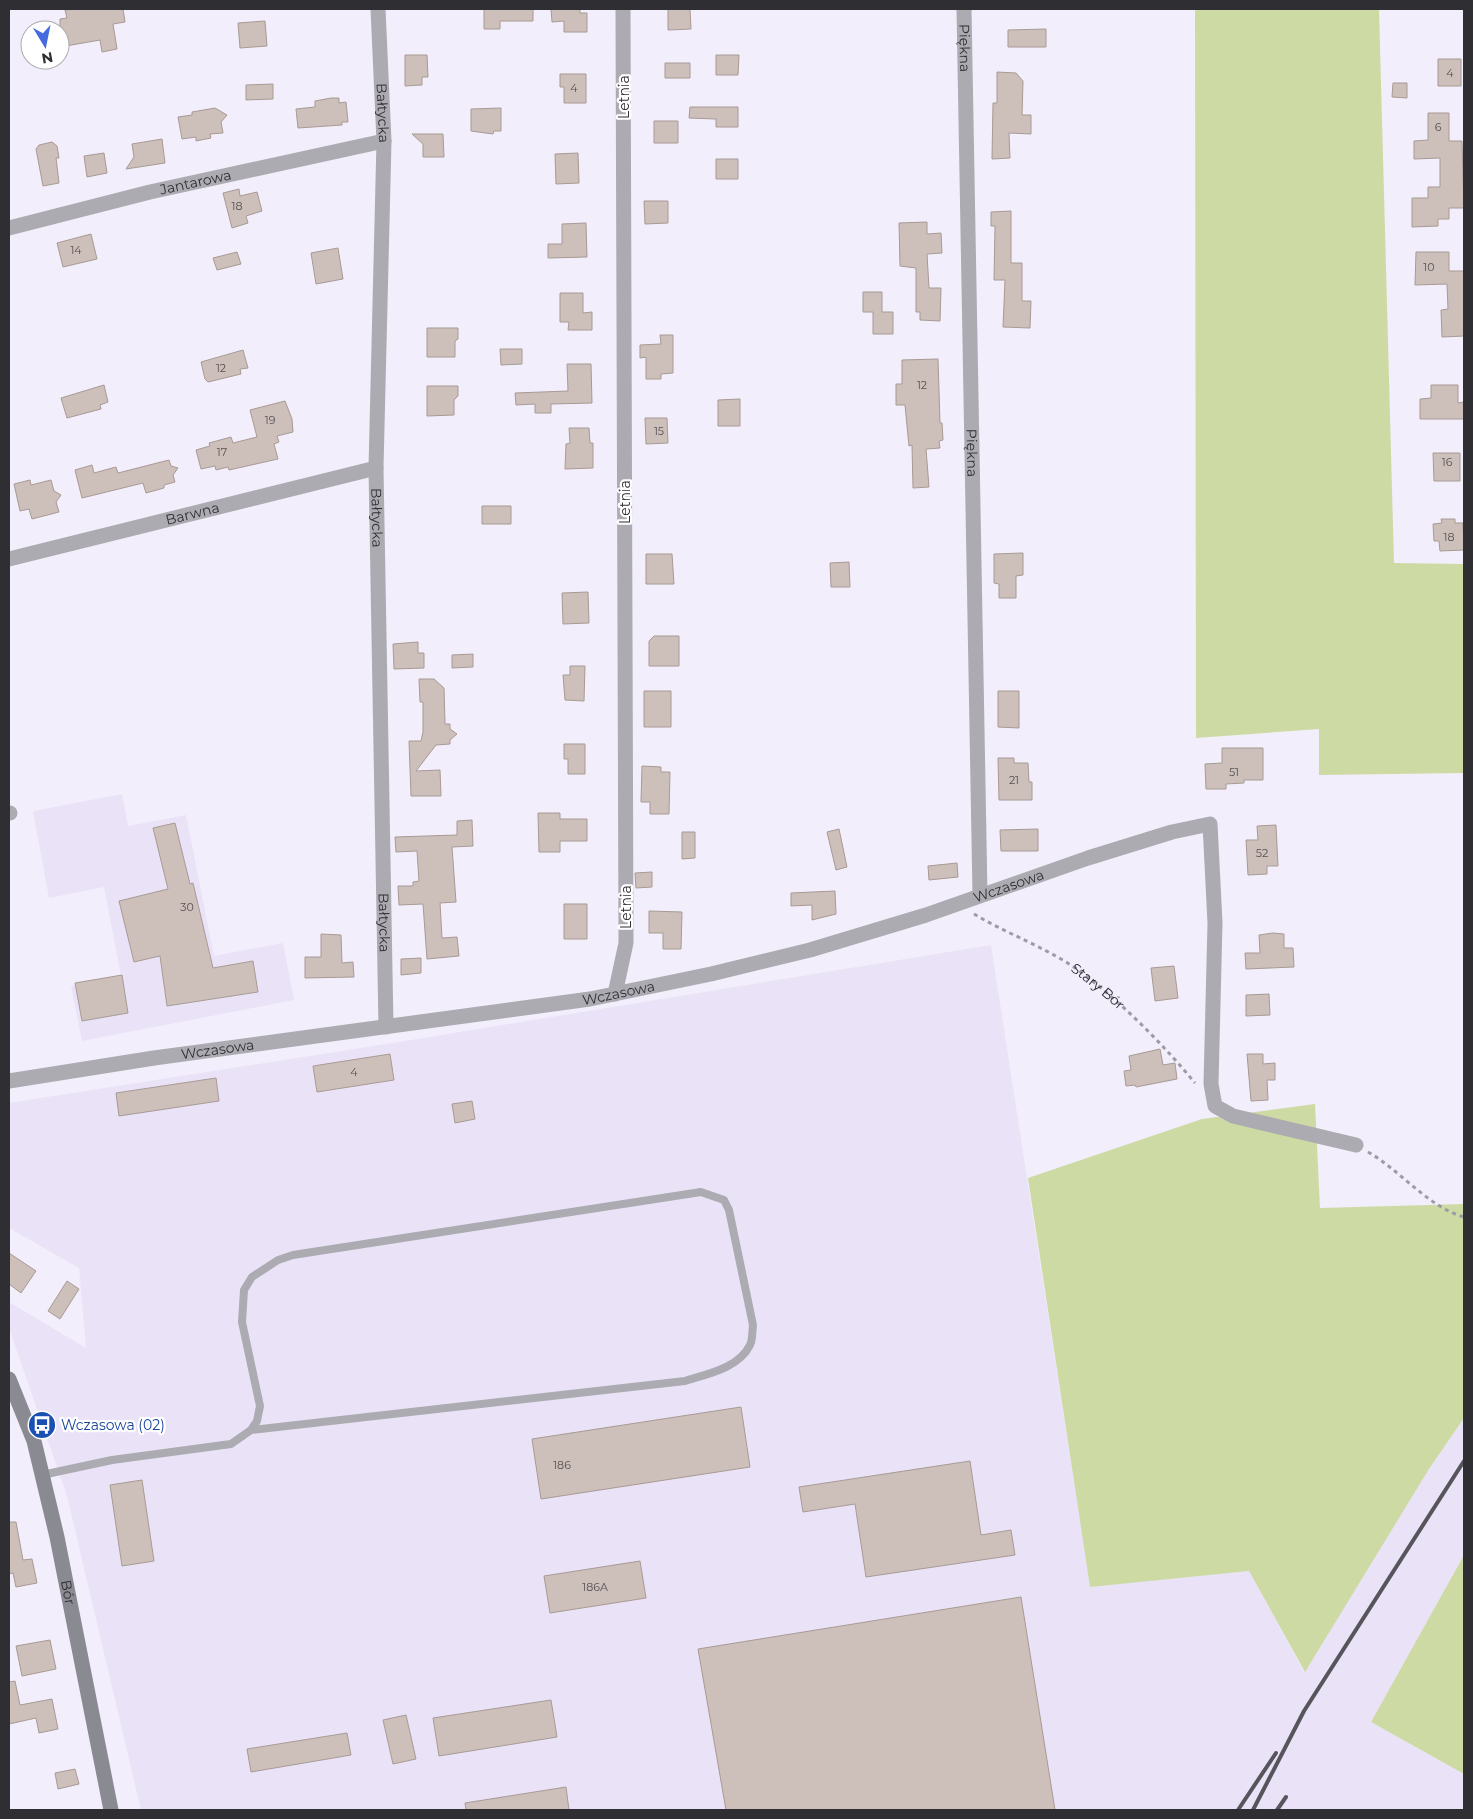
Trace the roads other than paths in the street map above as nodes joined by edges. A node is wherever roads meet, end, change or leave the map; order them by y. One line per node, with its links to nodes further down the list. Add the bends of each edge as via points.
1 (378, 9): 4 (street, Bałtycka)
2 (623, 9): 9 (street, Letnia, via 626,943)
3 (964, 9): 8 (street, Piękna)
4 (384, 141): 5 (street, Jantarowa, via 150,192); 6 (street, Bałtycka)
5 (9, 228)
6 (376, 468): 7 (street, Barwna); 10 (street, Bałtycka)
7 (9, 559)
8 (980, 896): 9 (street, Wczasowa, via 810,950); 12 (street, Wczasowa, via 1172,832 1210,824 1215,923 1211,1084 1215,1106 1233,1116)
9 (615, 994): 10 (street, Wczasowa)
10 (386, 1027): 11 (street, Wczasowa)
11 (9, 1081)
12 (1356, 1145)
13 (9, 1379): 15 (street, Bór, via 34,1441)
14 (251, 1430): 14 (lane, via 260,1406 242,1322 244,1290 252,1277 278,1260 434,1231 530,1220 701,1192 724,1200 753,1325 751,1344 740,1358 719,1370 685,1381); 15 (lane, via 230,1444 112,1460)
15 (42, 1475): 16 (street, Bór)
16 (111, 1810)

